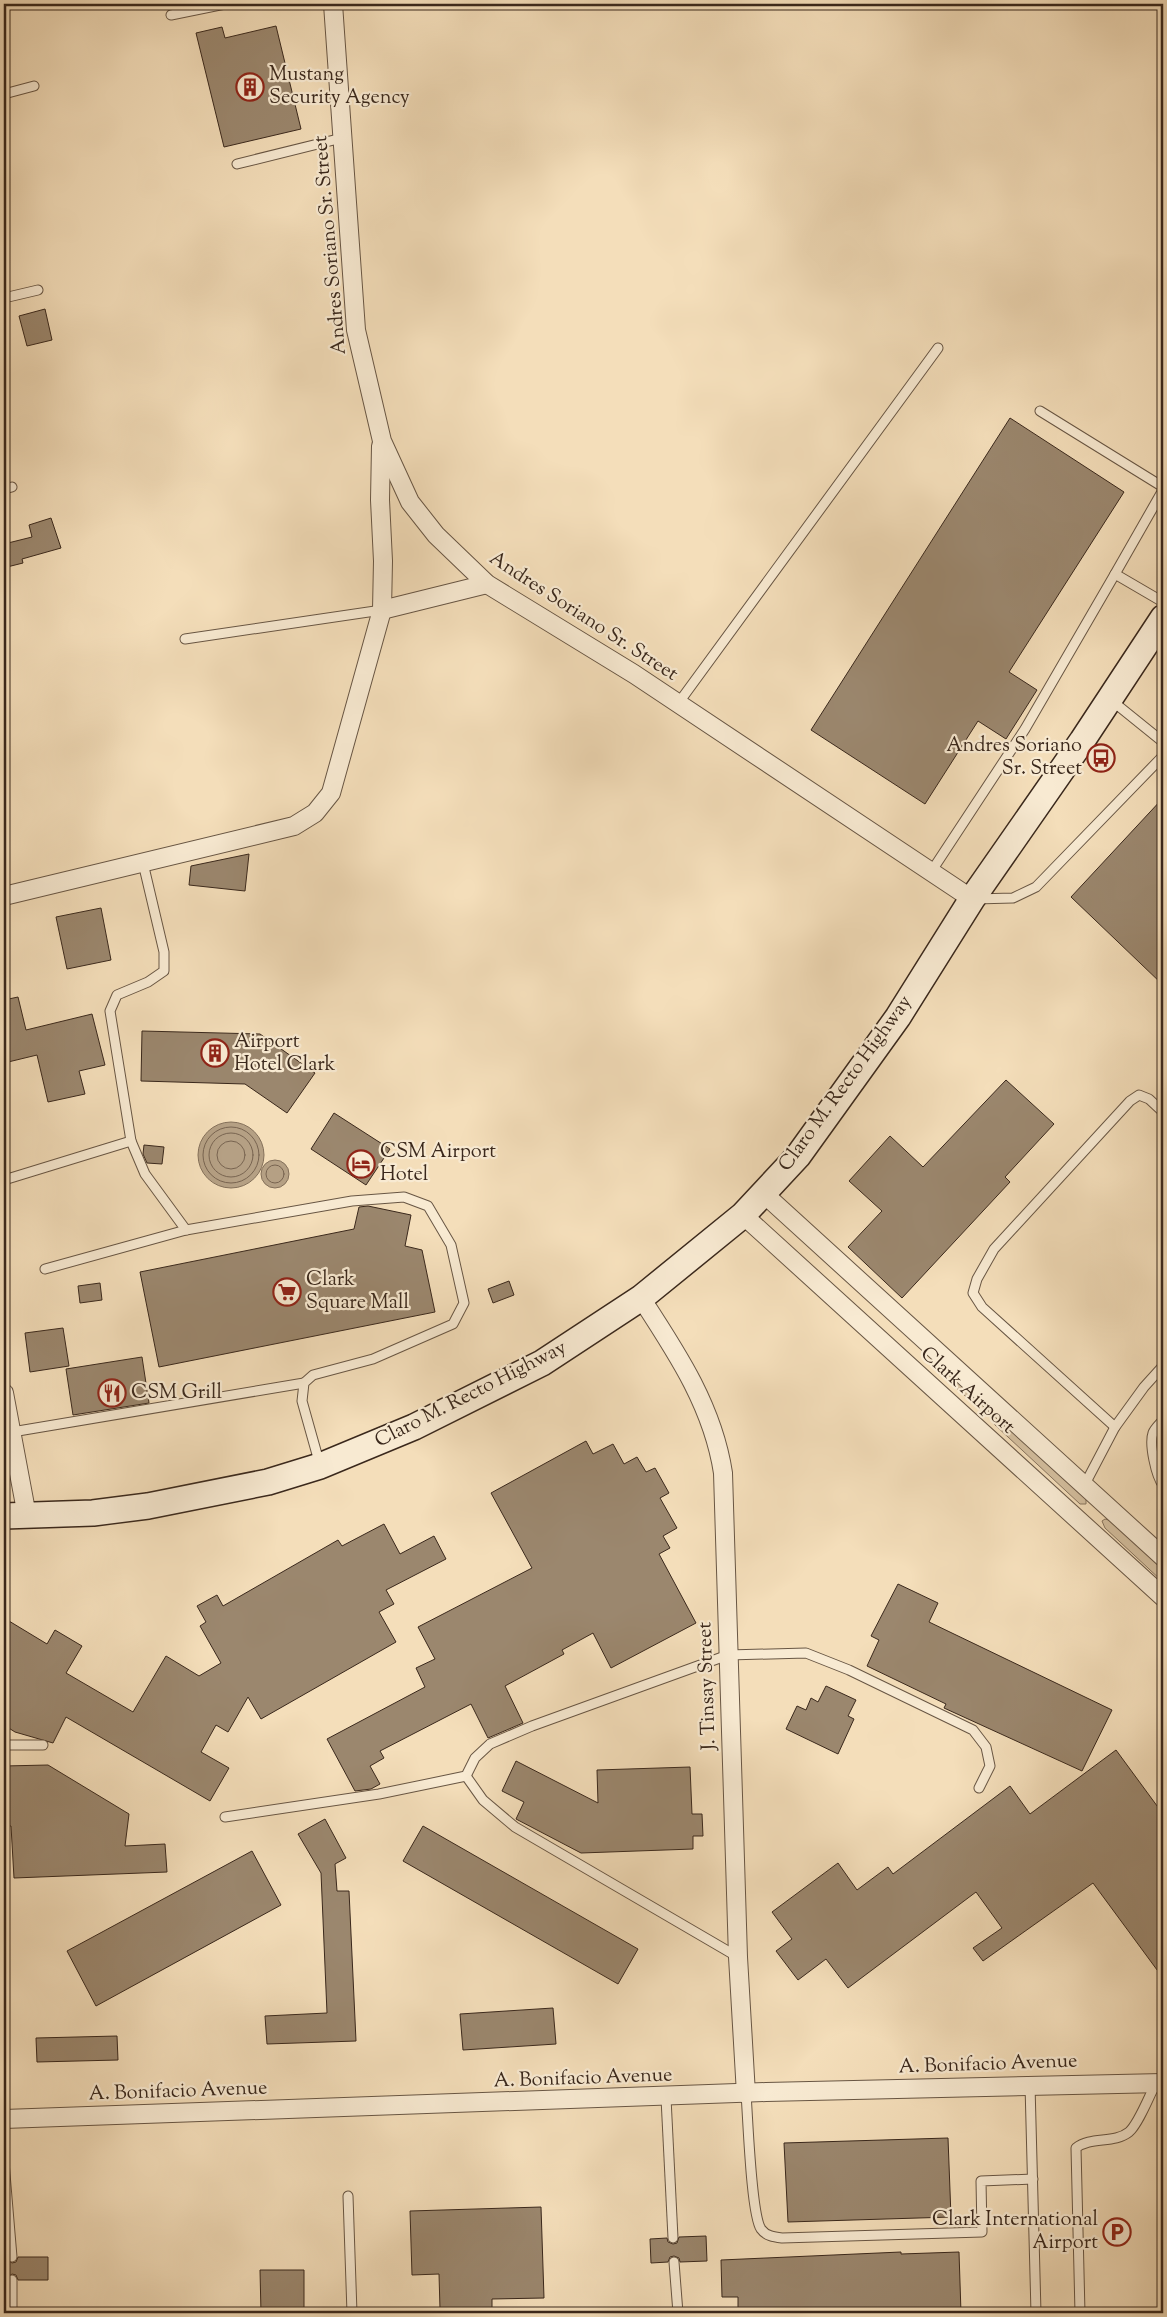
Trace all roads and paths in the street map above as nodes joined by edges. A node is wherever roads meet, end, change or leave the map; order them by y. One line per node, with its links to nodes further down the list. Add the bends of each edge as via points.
1 (225, 4): 3 (lane)
2 (333, 4): 6 (street, Andres Soriano Sr. Street)
3 (171, 14)
4 (34, 86): 5 (lane)
5 (4, 94)
6 (342, 138): 7 (lane); 12 (street, Andres Soriano Sr. Street, via 356,330)
7 (237, 164)
8 (38, 290): 9 (lane)
9 (4, 298)
10 (938, 348): 21 (lane)
11 (1040, 410): 13 (lane)
12 (382, 441): 15 (street, Andres Soriano Sr. Street, via 410,502 436,535); 17 (street)
13 (1163, 488): 14 (lane)
14 (1115, 574): 16 (lane); 25 (lane, via 1026,729)
15 (487, 584): 17 (street); 21 (street, Andres Soriano Sr. Street, via 634,674)
16 (1163, 602)
17 (382, 610): 19 (lane); 24 (street, via 331,793 315,813 294,826)
18 (1163, 618): 20 (main road, Claro M. Recto Highway)
19 (186, 639)
20 (1110, 699): 22 (lane); 27 (main road, Claro M. Recto Highway)
21 (677, 705): 25 (street, Andres Soriano Sr. Street)
22 (1163, 742)
23 (1163, 756): 27 (lane, via 1036,887 1013,898)
24 (143, 863): 26 (street); 29 (lane, via 164,952 164,971 148,982 117,995 110,1011)
25 (931, 872): 27 (street, Andres Soriano Sr. Street)
26 (4, 896)
27 (972, 899): 31 (main road, Claro M. Recto Highway, via 865,1065 798,1156)
28 (1163, 1112): 40 (lane, via 1144,1096 1130,1100 994,1249 974,1285 973,1293 982,1307)
29 (131, 1141): 30 (lane); 33 (lane, via 145,1174)
30 (4, 1180)
31 (763, 1192): 32 (main road, Claro M. Recto Highway); 44 (street, Clark Airport)
32 (743, 1215): 35 (main road, Claro M. Recto Highway); 47 (street, Clark Airport)
33 (186, 1230): 34 (lane); 37 (lane, via 352,1201 404,1197 428,1206 451,1245 462,1293 464,1303 453,1324 372,1359 313,1375)
34 (45, 1269)
35 (641, 1298): 42 (main road, Claro M. Recto Highway, via 542,1363 414,1427); 50 (street, J. Tinsay Street, via 678,1354 719,1448 725,1499)
36 (1163, 1366): 40 (lane)
37 (304, 1383): 41 (lane); 42 (lane, via 302,1401)
38 (4, 1393): 41 (street)
39 (1163, 1420): 43 (lane, via 1152,1436 1156,1471)
40 (1115, 1427): 44 (lane)
41 (12, 1432): 46 (street, via 19,1472)
42 (317, 1456): 46 (main road, Claro M. Recto Highway, via 268,1482 148,1506 93,1513)
43 (1163, 1485)
44 (1084, 1486): 45 (street, Clark Airport)
45 (1102, 1502): 47 (street); 48 (street, Clark Airport)
46 (16, 1516)
47 (1082, 1524): 49 (street, Clark Airport)
48 (1163, 1557)
49 (1163, 1597)
50 (728, 1655): 53 (lane, via 490,1744 475,1758); 54 (lane, via 806,1653 849,1670 973,1730 986,1747 990,1766); 56 (street, J. Tinsay Street)
51 (4, 1745): 52 (lane)
52 (43, 1745)
53 (466, 1776): 55 (lane, via 379,1794); 56 (lane, via 483,1800 515,1827)
54 (979, 1788)
55 (225, 1817)
56 (738, 1957): 59 (street, J. Tinsay Street)
57 (1160, 2083): 58 (street, A. Bonifacio Avenue); 73 (lane, via 1128,2132 1085,2142 1076,2148)
58 (1030, 2086): 59 (street, A. Bonifacio Avenue); 63 (lane)
59 (746, 2094): 60 (street, A. Bonifacio Avenue); 63 (lane, via 755,2207 762,2230 770,2236 982,2232 981,2180)
60 (666, 2098): 61 (street, A. Bonifacio Avenue); 65 (lane)
61 (4, 2120)
62 (4, 2162): 66 (lane)
63 (1033, 2179): 72 (lane)
64 (348, 2196): 70 (lane)
65 (674, 2238)
66 (12, 2257)
67 (674, 2262): 71 (lane)
68 (12, 2280): 69 (lane)
69 (12, 2313)
70 (352, 2313)
71 (678, 2313)
72 (1036, 2313)
73 (1080, 2313)

